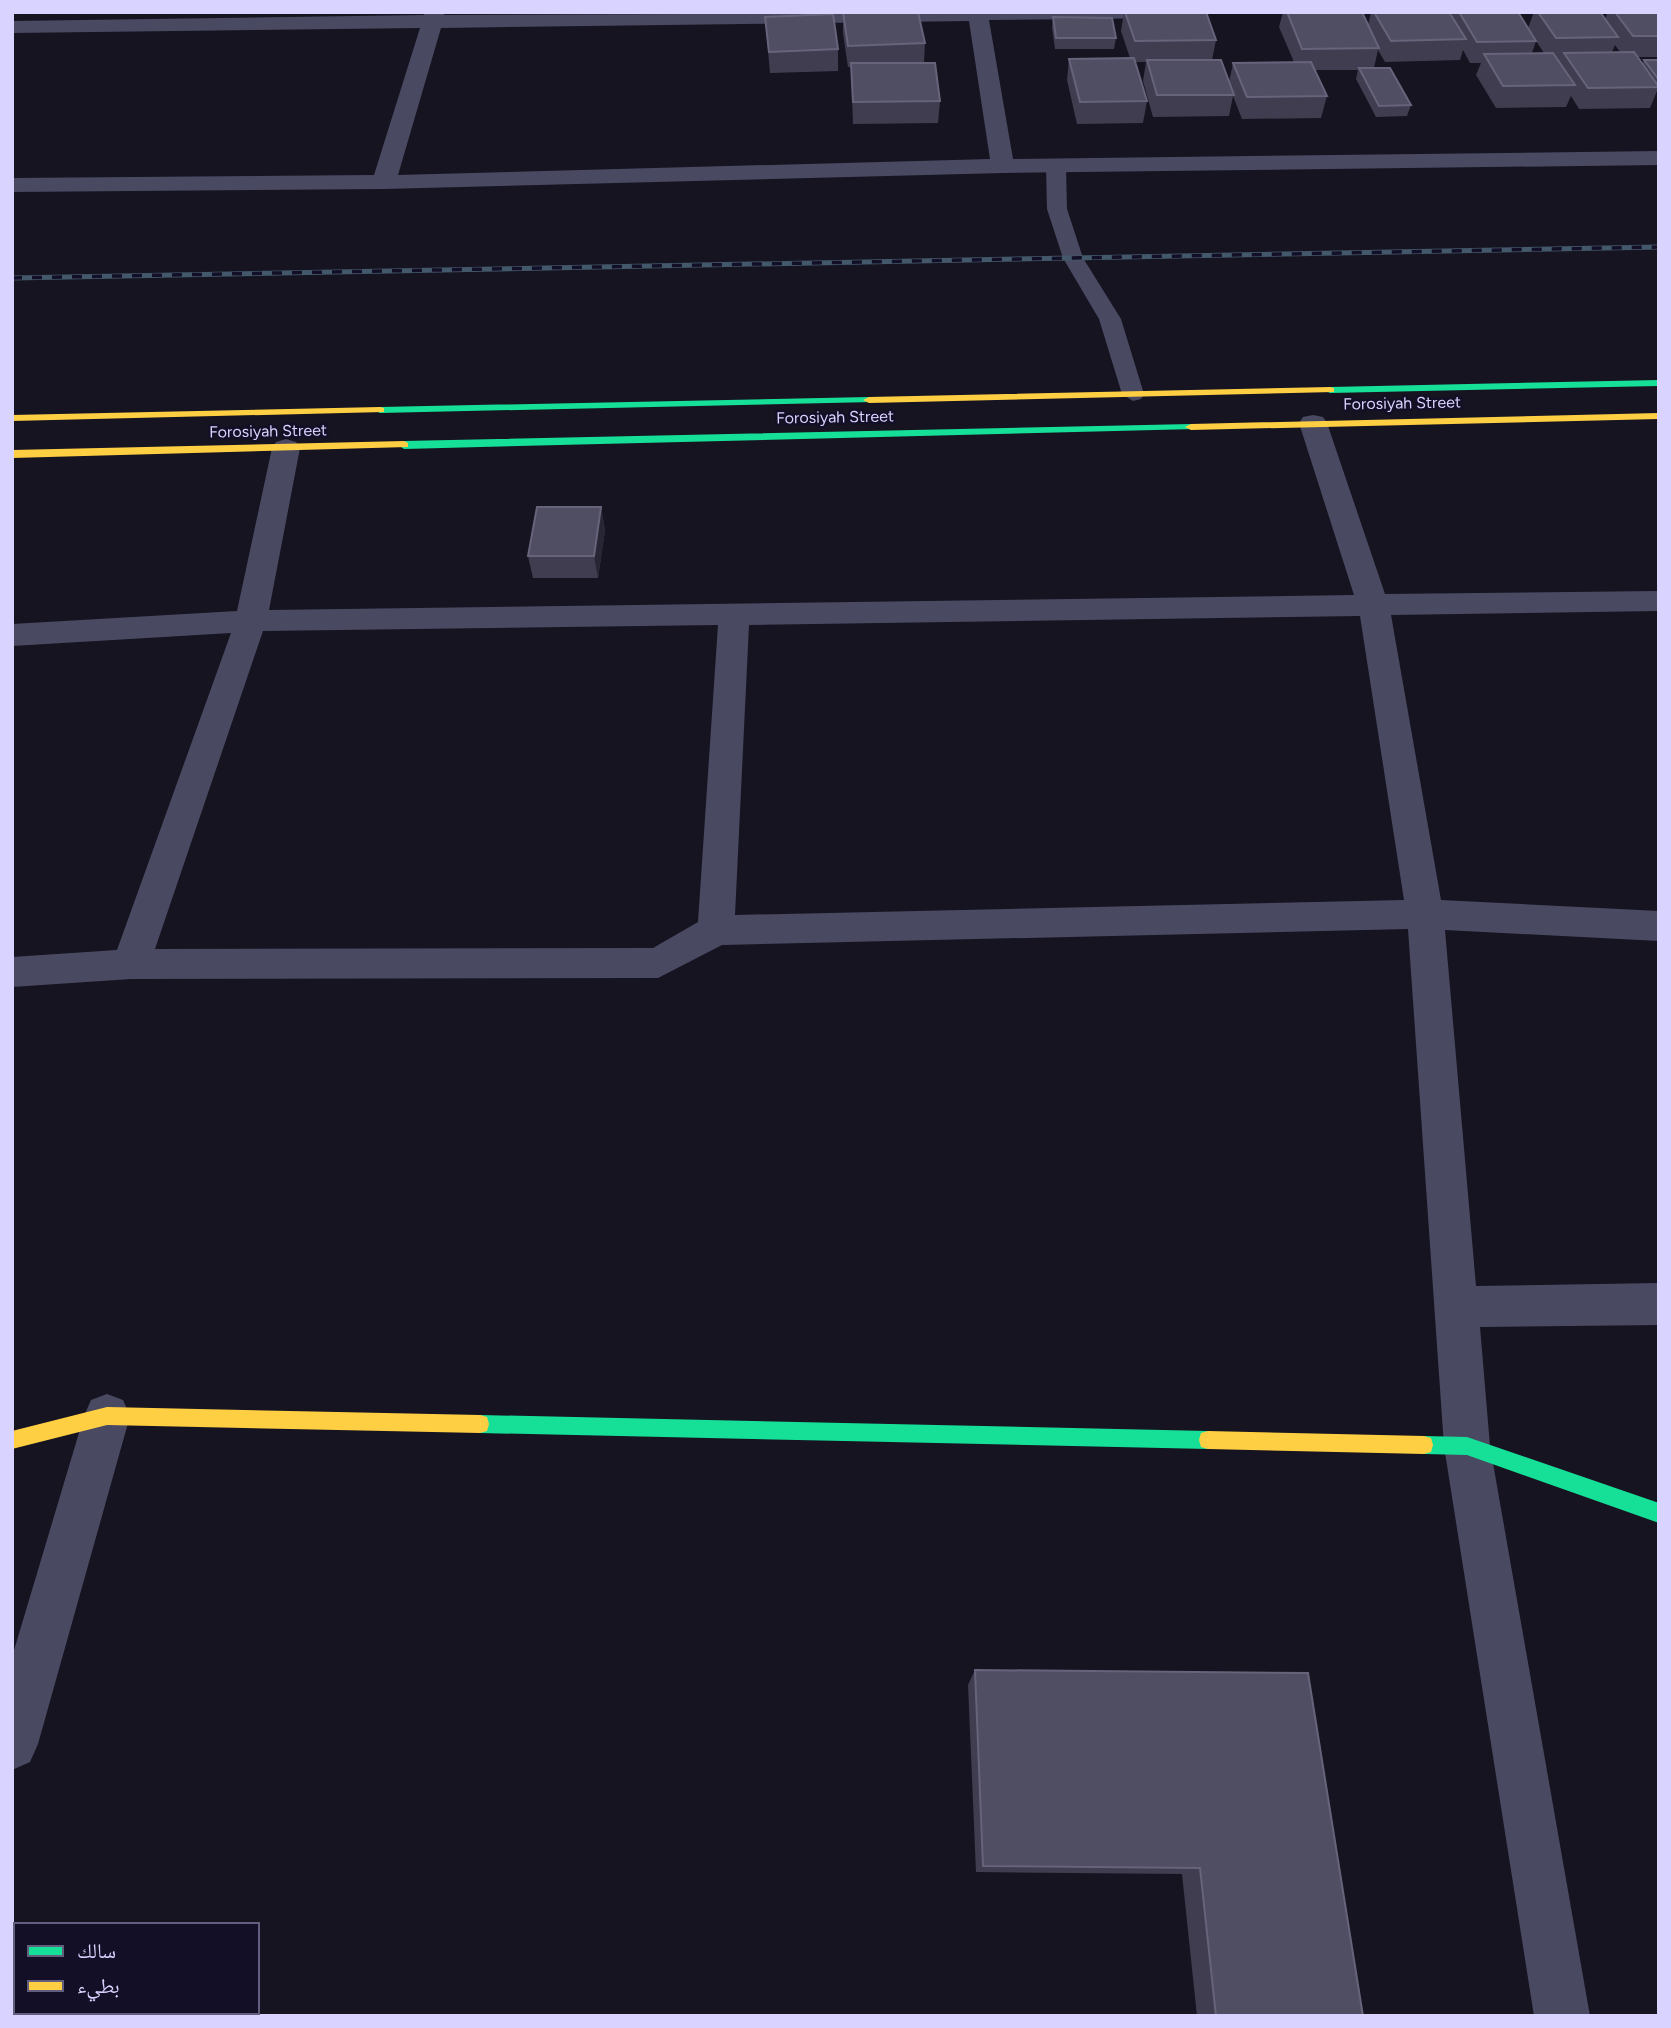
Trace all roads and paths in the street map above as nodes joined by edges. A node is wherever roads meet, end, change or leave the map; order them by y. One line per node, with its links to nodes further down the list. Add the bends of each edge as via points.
1 (1167, 12): 2 (street)
2 (978, 13): 3 (street); 8 (street)
3 (434, 17): 5 (street); 10 (street)
4 (85, 19): 5 (street); 6 (street)
5 (145, 19)
6 (12, 27)
7 (1659, 158): 9 (street)
8 (1003, 166): 9 (street); 10 (street)
9 (1056, 166): 13 (lane, via 1057,209 1073,258 1110,319)
10 (384, 182): 11 (street)
11 (12, 185)
12 (1659, 383): 13 (main road, Forosiyah Street)
13 (1133, 394): 15 (main road, Forosiyah Street)
14 (1659, 415): 16 (main road, Forosiyah Street)
15 (12, 418)
16 (1312, 423): 17 (main road, Forosiyah Street); 20 (street)
17 (286, 448): 18 (main road, Forosiyah Street); 22 (street)
18 (12, 454)
19 (1659, 601): 20 (street)
20 (1374, 607): 21 (street); 24 (street)
21 (734, 615): 22 (street); 26 (street)
22 (251, 621): 23 (street); 27 (street)
23 (12, 635)
24 (1424, 914): 25 (street); 26 (street); 30 (street)
25 (1659, 926)
26 (716, 930): 27 (street, via 658,963)
27 (131, 964): 28 (street)
28 (12, 972)
29 (1659, 1304): 30 (street)
30 (1457, 1307): 33 (street)
31 (107, 1416): 32 (main road); 33 (main road); 35 (street)
32 (12, 1440)
33 (1467, 1446): 34 (main road); 36 (street)
34 (1659, 1513)
35 (12, 1744)
36 (1562, 2016)

